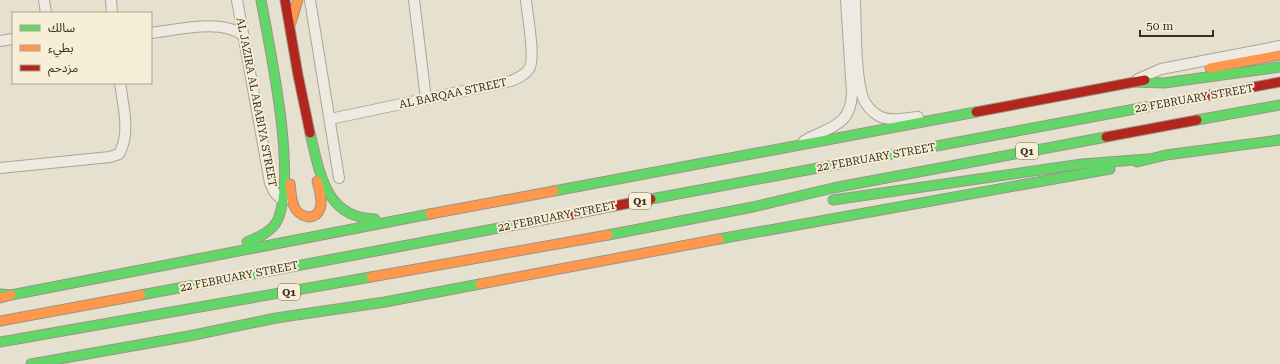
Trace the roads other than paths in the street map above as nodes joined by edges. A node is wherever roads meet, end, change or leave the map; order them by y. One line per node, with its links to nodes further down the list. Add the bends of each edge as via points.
1 (44, 0): 12 (street)
2 (111, 0): 13 (street)
3 (237, 0): 14 (street, AL JAZIRA AL ARABIYA STREET)
4 (262, 0): 28 (main road, AL JAZIRA AL ARABIYA STREET)
5 (285, 0): 16 (main road)
6 (298, 0): 16 (main road)
7 (310, 0): 32 (street)
8 (414, 0): 27 (street)
9 (526, 0): 27 (street, AL BARQAA STREET, via 532,55 530,67 523,75 511,81)
10 (846, 0): 34 (street, via 852,93 850,110 838,125)
11 (855, 0): 31 (street, via 861,89 872,110 887,119)
12 (46, 12)
13 (112, 12)
14 (239, 12): 15 (street); 18 (street, AL JAZIRA AL ARABIYA STREET)
15 (218, 26): 17 (street); 18 (street, via 234,30)
16 (290, 28): 30 (main road)
17 (152, 33)
18 (244, 36): 38 (street, AL JAZIRA AL ARABIYA STREET, via 270,183)
19 (12, 39): 20 (street)
20 (0, 41)
21 (1280, 46): 24 (street, via 1161,70)
22 (1280, 55): 24 (main road)
23 (1280, 67): 24 (main road, via 1157,84)
24 (1134, 82): 31 (main road)
25 (1280, 82): 45 (main road, 22 FEBRUARY STREET / Q1)
26 (120, 84): 36 (street, via 126,129 125,144 119,154 110,157)
27 (426, 99): 32 (street, AL BARQAA STREET)
28 (278, 104): 30 (main road, via 285,133 293,204 297,212 309,217 317,214 321,202); 38 (main road, AL JAZIRA AL ARABIYA STREET, via 283,170)
29 (1280, 105): 39 (main road, 22 FEBRUARY STREET / Q1, via 833,188)
30 (305, 113): 40 (main road, via 320,170 337,205 346,212 366,219)
31 (958, 116): 34 (main road)
32 (330, 119): 37 (street)
33 (1279, 140): 35 (main road)
34 (794, 147): 40 (main road)
35 (1148, 159): 39 (main road, via 1082,164 822,201); 47 (main road, via 1070,177)
36 (0, 166)
37 (339, 178)
38 (282, 201): 41 (main road, AL JAZIRA AL ARABIYA STREET, via 278,218 267,232)
39 (775, 202): 46 (main road, 22 FEBRUARY STREET / Q1, via 390,275)
40 (400, 219): 41 (main road)
41 (226, 252): 43 (main road)
42 (0, 294): 43 (main road)
43 (11, 295): 44 (main road)
44 (0, 298)
45 (0, 321)
46 (0, 342)
47 (31, 364)

